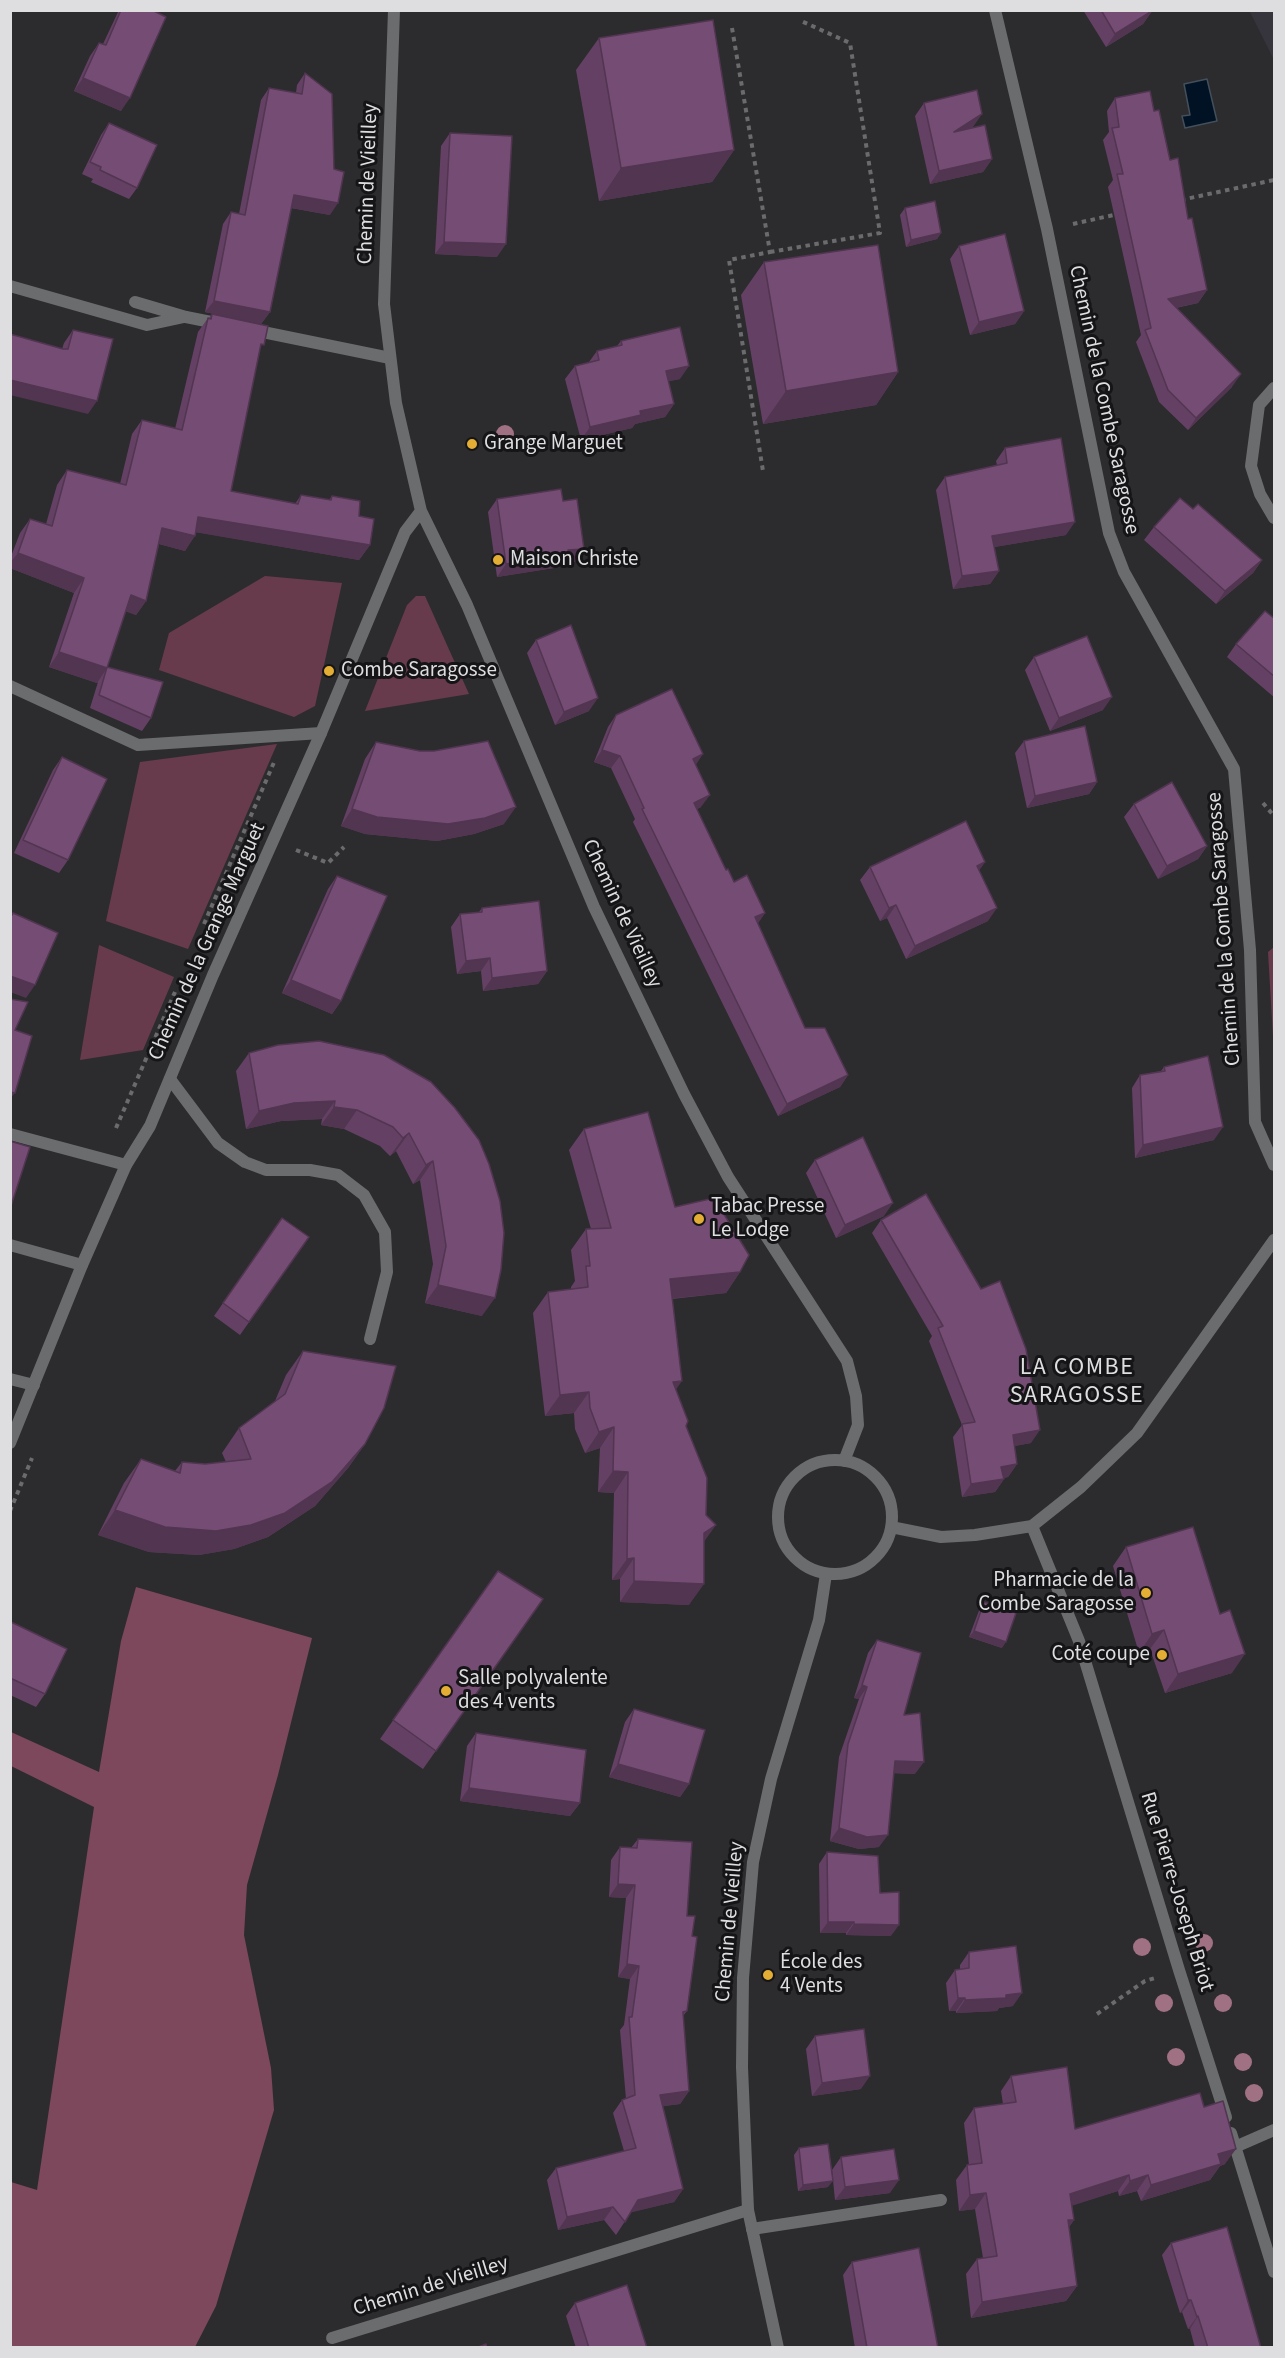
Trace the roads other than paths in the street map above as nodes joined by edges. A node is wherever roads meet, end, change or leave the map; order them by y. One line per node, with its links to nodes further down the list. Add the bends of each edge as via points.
1 (394, 10): 6 (street, Chemin de Vieilley, via 384,304)
2 (995, 10): 15 (street, Chemin de la Combe Saragosse, via 1047,229 1109,533 1124,572 1234,768 1250,950 1255,1122)
3 (10, 286): 5 (street, via 147,325)
4 (135, 302): 5 (street)
5 (186, 317): 6 (street)
6 (390, 358): 8 (street, Chemin de Vieilley, via 396,403)
7 (1275, 388): 9 (street, via 1259,405 1251,466 1260,494)
8 (421, 511): 11 (street, Chemin de la Grange Marguet, via 405,532); 23 (street, Chemin de Vieilley, via 466,604 594,907 684,1094 728,1178 847,1361 858,1425)
9 (1275, 518)
10 (10, 686): 11 (street, via 138,745)
11 (321, 733): 12 (street, Chemin de la Grange Marguet)
12 (170, 1079): 14 (street, Chemin de la Grange Marguet, via 150,1126); 19 (street, via 218,1143 245,1161 266,1170 310,1170 338,1175 364,1195 385,1232 387,1272)
13 (10, 1134): 14 (street)
14 (126, 1165): 18 (street, Chemin de la Grange Marguet)
15 (1275, 1165)
16 (1275, 1240): 24 (street, via 1137,1433 1081,1487)
17 (10, 1245): 18 (street)
18 (82, 1265): 21 (street, Chemin de la Grange Marguet)
19 (370, 1340)
20 (10, 1378): 21 (street)
21 (34, 1385): 22 (street, Chemin de la Grange Marguet)
22 (10, 1443)
23 (844, 1461): 25 (street, via 876,1477 886,1491 892,1509); 26 (street, via 826,1460 794,1476 783,1491 778,1508 783,1544 808,1569)
24 (1032, 1526): 25 (street, via 941,1537); 28 (street, Rue Pierre-Joseph Briot, via 1079,1641)
25 (891, 1527): 26 (street, via 885,1544 868,1564 843,1574)
26 (826, 1574): 30 (street, Chemin de Vieilley, via 819,1620 771,1779 753,1862 743,1978)
27 (1275, 2130): 28 (street)
28 (1235, 2147): 32 (street, Rue Pierre-Joseph Briot)
29 (941, 2200): 31 (street)
30 (748, 2210): 31 (street, Chemin de Vieilley); 33 (street, Chemin de Vieilley)
31 (752, 2229): 34 (street, Chemin de Vieilley)
32 (1275, 2272)
33 (332, 2338)
34 (778, 2348)

